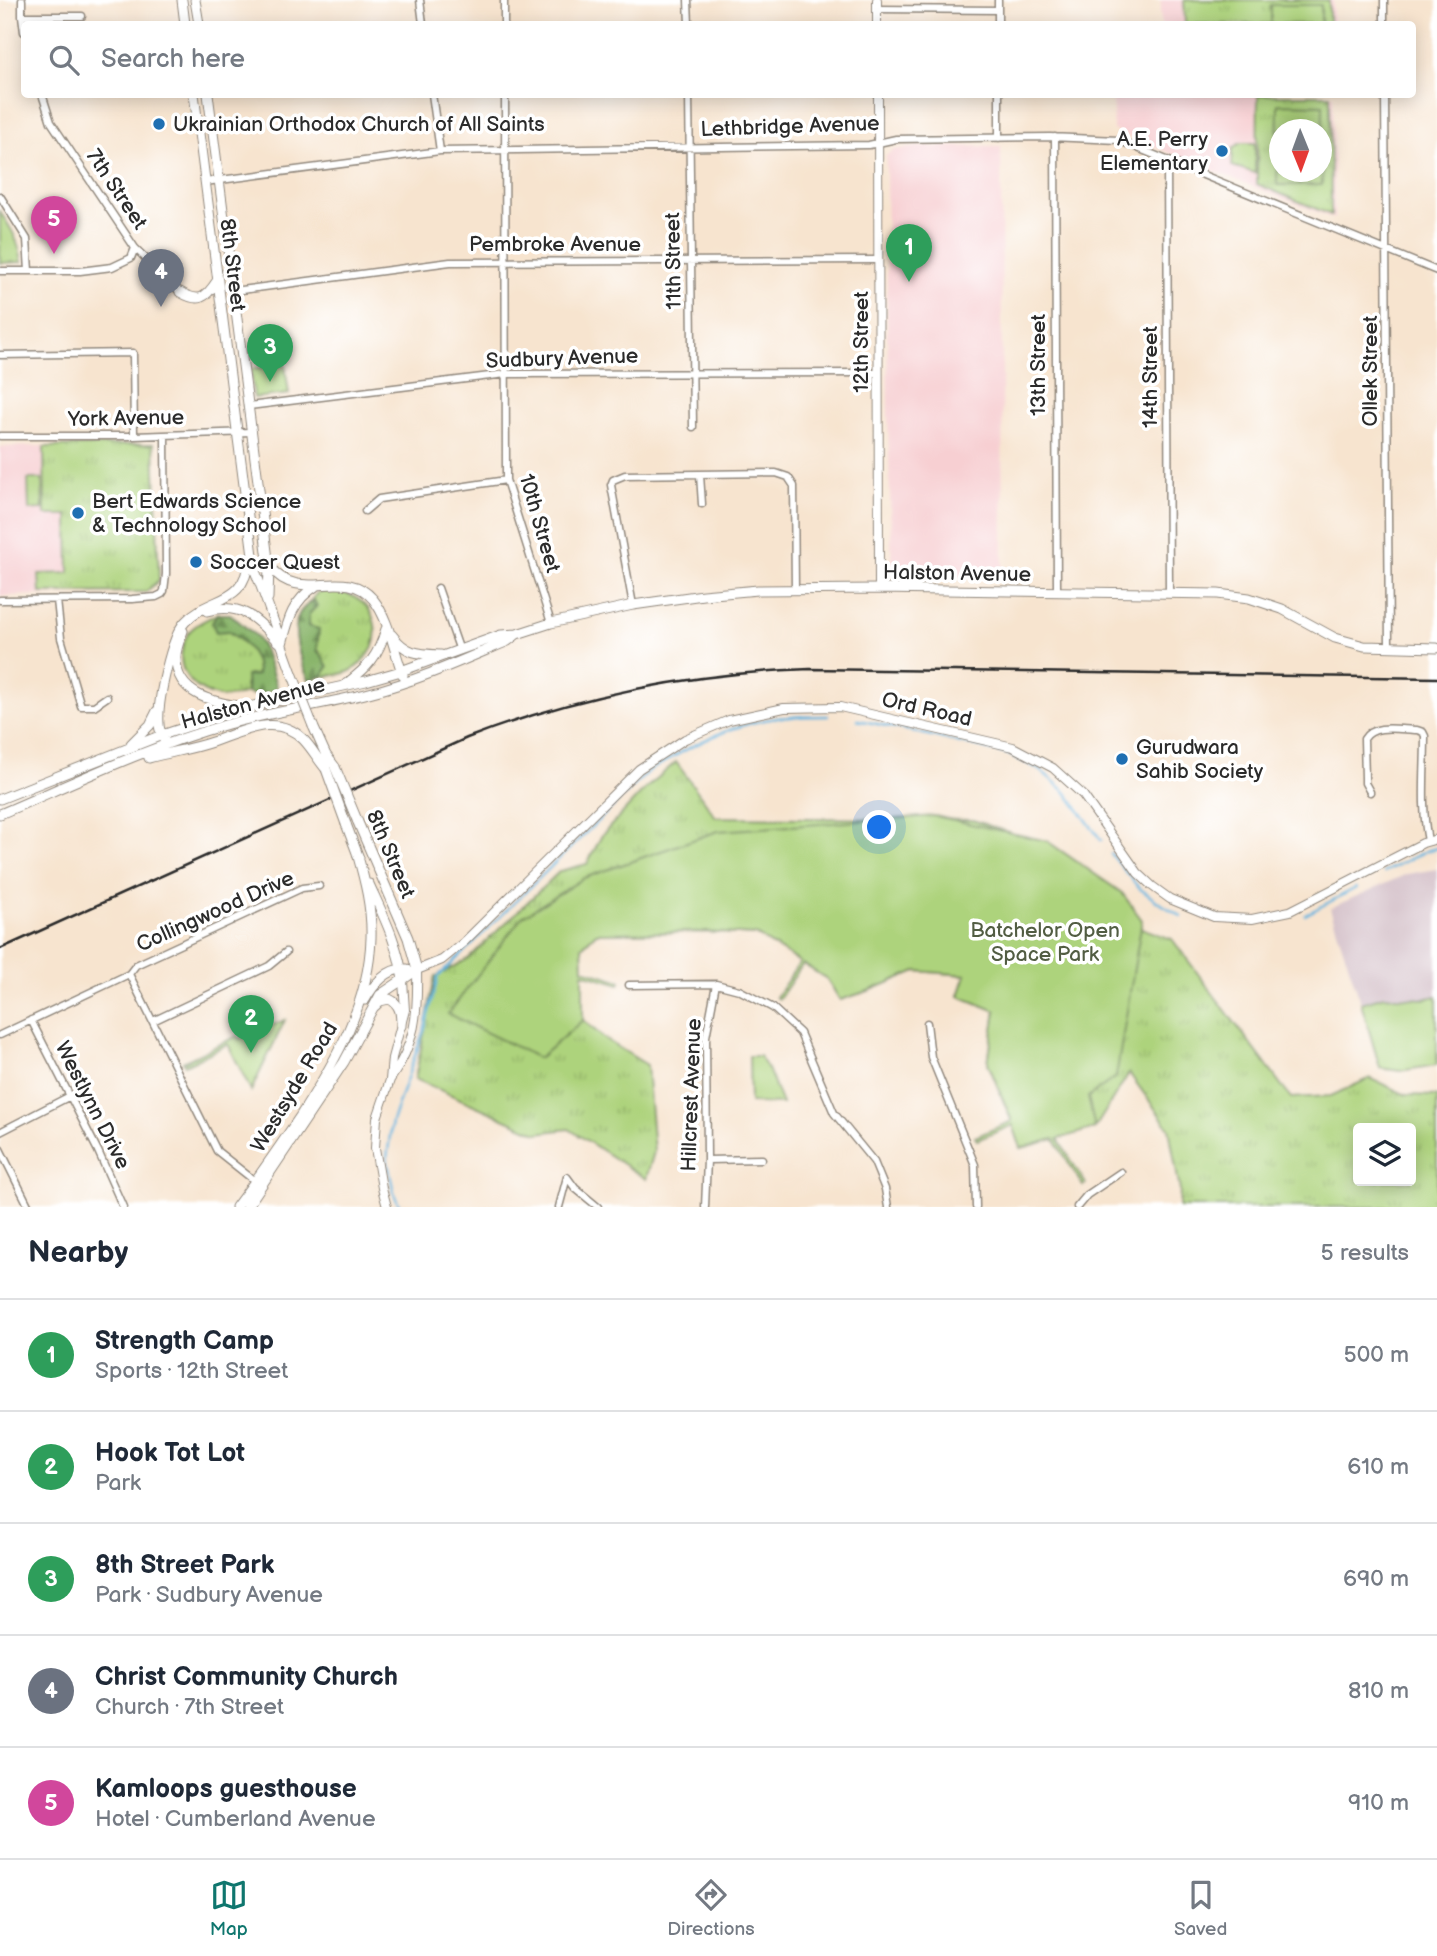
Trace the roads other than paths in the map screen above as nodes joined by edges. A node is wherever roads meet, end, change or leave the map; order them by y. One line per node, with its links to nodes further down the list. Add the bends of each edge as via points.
1 (22, 0): 11 (street)
2 (182, 0): 14 (main road)
3 (195, 0): 15 (main road)
4 (420, 0): 16 (street)
5 (504, 0): 17 (street)
6 (688, 0): 18 (street)
7 (998, 0): 10 (street)
8 (1384, 0): 20 (street)
9 (877, 4): 10 (street)
10 (998, 10): 19 (street)
11 (22, 16): 12 (street); 13 (street)
12 (82, 16)
13 (23, 21)
14 (185, 21)
15 (198, 21)
16 (423, 21)
17 (504, 21)
18 (689, 21)
19 (998, 21)
20 (1384, 21)
21 (43, 98): 40 (street, 7th Street, via 51,122)
22 (194, 98): 38 (main road, 8th Street)
23 (208, 98): 37 (main road, 8th Street)
24 (433, 98): 35 (street)
25 (505, 98): 34 (street, 10th Street)
26 (689, 98): 33 (street, 11th Street)
27 (878, 98): 32 (street, 12th Street)
28 (999, 98): 31 (street)
29 (1385, 98): 41 (street, Ollek Street)
30 (1055, 137): 31 (street, Lethbridge Avenue); 36 (street, Lethbridge Avenue, via 1118,140); 72 (street, 13th Street)
31 (999, 138): 32 (street, Lethbridge Avenue)
32 (878, 143): 33 (street, Lethbridge Avenue); 42 (street, 12th Street)
33 (690, 148): 34 (street, Lethbridge Avenue); 44 (street, 11th Street)
34 (505, 150): 35 (street, Lethbridge Avenue); 43 (street, 10th Street)
35 (440, 151): 37 (street, Lethbridge Avenue)
36 (1167, 160): 41 (street, Lethbridge Avenue); 73 (street, 14th Street)
37 (218, 180): 38 (street, Lethbridge Avenue); 49 (main road, 8th Street)
38 (205, 182): 48 (main road, 8th Street)
39 (0, 196): 46 (street, via 27,239)
40 (135, 248): 46 (street, via 131,258 112,267); 50 (street, 7th Street)
41 (1386, 250): 47 (street, Lethbridge Avenue); 82 (street, Ollek Street)
42 (878, 260): 44 (street, Pembroke Avenue); 53 (street, 12th Street)
43 (505, 261): 44 (street, Pembroke Avenue); 49 (street, Pembroke Avenue, via 450,262); 54 (street, 10th Street)
44 (691, 262): 52 (street, 11th Street)
45 (0, 271): 46 (street)
46 (29, 271)
47 (1437, 271)
48 (217, 281): 50 (main road, via 204,297); 58 (main road, 8th Street)
49 (234, 291): 55 (main road, 8th Street)
50 (180, 292)
51 (0, 355): 61 (street, via 132,354)
52 (693, 373): 53 (street, Sudbury Avenue); 54 (street, Sudbury Avenue); 56 (street, 11th Street)
53 (878, 373): 71 (street, 12th Street)
54 (506, 374): 55 (street, Sudbury Avenue); 63 (street, 10th Street)
55 (248, 406): 57 (main road, 8th Street)
56 (693, 427)
57 (251, 432): 58 (street, York Avenue); 67 (main road, 8th Street)
58 (237, 434): 59 (street, York Avenue); 66 (main road, 8th Street)
59 (165, 435): 61 (street, York Avenue); 75 (street, via 164,591 156,597)
60 (0, 436): 61 (street, York Avenue)
61 (134, 436)
62 (700, 475): 64 (street); 70 (street, via 776,473 788,477 793,486); 77 (street, via 625,475 613,480 611,491)
63 (506, 480): 65 (street, via 379,499); 78 (street, 10th Street)
64 (702, 504)
65 (365, 511)
66 (251, 539): 76 (main road, 8th Street, via 255,571); 91 (main road, via 243,583 235,593 197,611 173,641)
67 (269, 567): 68 (main road, via 286,582); 76 (main road, 8th Street)
68 (318, 585): 79 (main road, via 348,584 362,589 376,604); 81 (main road, via 294,607)
69 (438, 588): 84 (street)
70 (795, 589): 71 (main road, Halston Avenue); 77 (main road, Halston Avenue)
71 (879, 589): 72 (main road, Halston Avenue)
72 (1057, 592): 73 (main road, Halston Avenue)
73 (1169, 593): 82 (main road, Halston Avenue, via 1249,598 1335,638)
74 (0, 600): 75 (street)
75 (57, 600): 90 (street, via 61,638 81,706 94,706)
76 (268, 603): 81 (main road, 8th Street)
77 (633, 605): 78 (main road, Halston Avenue)
78 (551, 623): 80 (main road, Halston Avenue)
79 (387, 628): 85 (main road, via 407,651); 87 (main road); 89 (main road, via 375,657)
80 (517, 634): 84 (main road, Halston Avenue); 86 (main road, Halston Avenue)
81 (281, 646): 92 (main road, via 257,620 221,607 194,619 183,632 175,657 186,686 200,697); 96 (main road, 8th Street, bridge)
82 (1390, 647): 83 (main road, Halston Avenue)
83 (1437, 648)
84 (460, 650): 85 (main road, Halston Avenue); 86 (street)
85 (445, 655): 87 (main road, Halston Avenue)
86 (464, 660): 88 (main road, Halston Avenue)
87 (401, 671): 88 (main road); 89 (main road, Halston Avenue)
88 (405, 683): 94 (main road, Halston Avenue, via 226,724)
89 (343, 686): 92 (main road, Halston Avenue)
90 (107, 697)
91 (160, 707): 93 (main road); 95 (main road)
92 (244, 708): 93 (main road, Halston Avenue)
93 (162, 734): 94 (main road); 95 (main road, Halston Avenue)
94 (166, 746): 97 (main road, Halston Avenue)
95 (128, 747): 99 (main road, Halston Avenue)
96 (331, 768): 97 (main road, via 293,731 264,724); 102 (main road, 8th Street, bridge); 106 (main road, 8th Street, bridge, via 408,938)
97 (104, 770): 100 (main road, Halston Avenue)
98 (1370, 792): 101 (street, via 1364,778 1367,734 1375,729 1423,732 1423,816)
99 (0, 799)
100 (0, 814)
101 (1432, 840): 106 (street, Ord Road, via 1290,911 1252,919 1214,917 1170,899 1152,886 1083,795 1053,768 1013,747 840,707 784,708 729,720 685,739 639,769 464,942 436,963)
102 (357, 853): 105 (main road, 8th Street); 114 (main road, Westsyde Road, via 368,892 372,935 367,981)
103 (319, 886): 107 (street, Collingwood Drive, via 290,893 136,965)
104 (286, 952): 113 (street, via 269,966)
105 (402, 968): 106 (main road); 108 (main road, 8th Street); 114 (main road, via 372,987)
106 (417, 970): 108 (main road, Westsyde Road); 118 (street, via 417,1016 402,1061)
107 (129, 974): 112 (street, Collingwood Drive); 113 (street, Collingwood Drive)
108 (403, 981): 111 (main road, Westsyde Road, via 380,995); 116 (street)
109 (716, 984): 110 (street); 123 (street, Hillcrest Avenue, via 706,1037); 134 (street, via 773,1008 800,1032 834,1113 874,1162)
110 (629, 985)
111 (371, 1010): 116 (main road, via 380,1002 394,1001); 125 (main road, Westsyde Road, via 344,1062)
112 (31, 1020): 117 (street, Collingwood Drive); 119 (street, Westlynn Drive)
113 (153, 1021): 125 (street, Collingwood Drive, via 217,1150)
114 (353, 1023): 125 (main road, Westsyde Road)
115 (927, 1023): 135 (street, via 931,1057 975,1165)
116 (401, 1026): 118 (street)
117 (0, 1035)
118 (390, 1080): 130 (street, via 377,1118 375,1148)
119 (70, 1097): 120 (street); 127 (street, Westlynn Drive)
120 (0, 1132)
121 (0, 1149): 126 (street)
122 (762, 1159): 123 (street)
123 (707, 1160): 133 (street, Hillcrest Avenue)
124 (1121, 1172): 136 (street)
125 (259, 1184): 128 (main road, Westsyde Road); 129 (main road, Westsyde Road)
126 (29, 1207)
127 (123, 1207)
128 (236, 1207)
129 (247, 1207)
130 (387, 1207)
131 (559, 1207): 132 (street, via 567,1177)
132 (598, 1207)
133 (705, 1207)
134 (888, 1207)
135 (976, 1207)
136 (1077, 1207)

